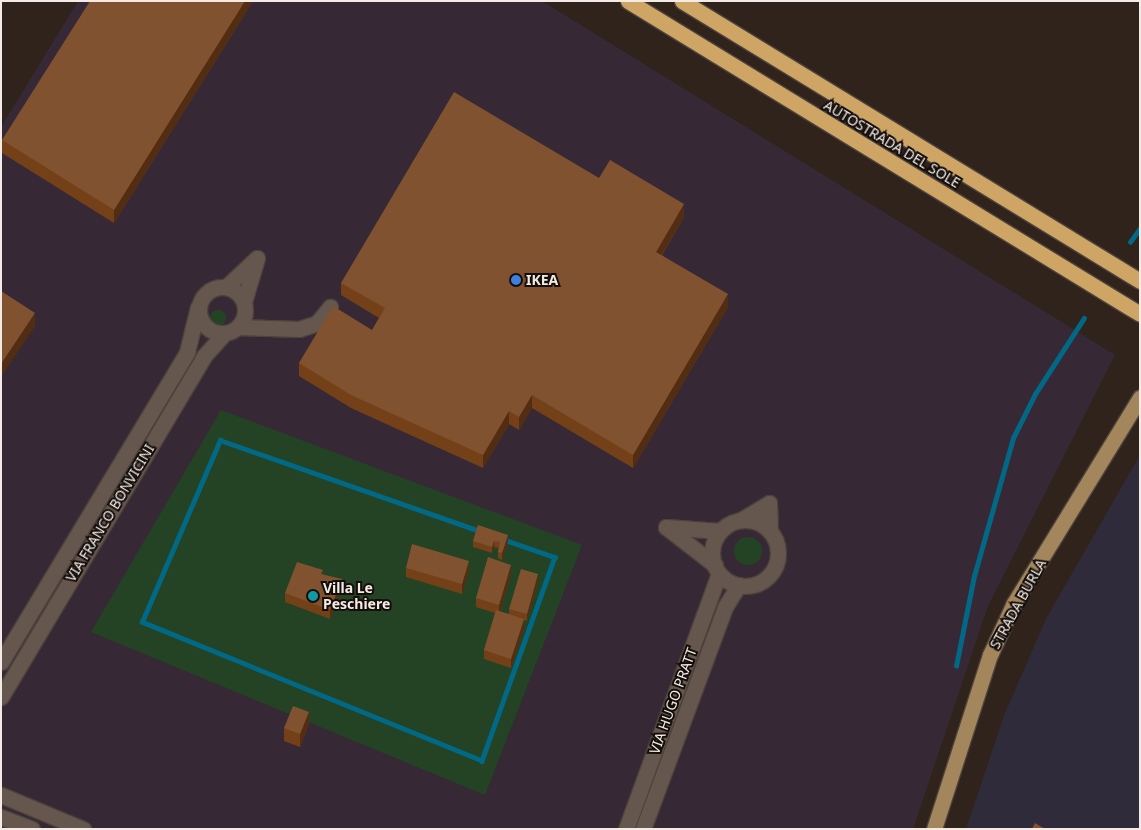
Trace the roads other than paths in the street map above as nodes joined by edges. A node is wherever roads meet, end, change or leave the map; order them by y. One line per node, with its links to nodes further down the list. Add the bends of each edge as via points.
1 (628, 1): 8 (highway, AUTOSTRADA DEL SOLE)
2 (682, 1): 3 (highway, AUTOSTRADA DEL SOLE)
3 (1140, 281)
4 (226, 287): 5 (street); 5 (street, VIA FRANCO BONVICINI, via 257,258); 6 (street, VIA FRANCO BONVICINI, via 205,293)
5 (245, 305): 9 (street); 10 (street, VIA FRANCO BONVICINI)
6 (198, 307): 10 (street, via 206,327); 17 (street, VIA FRANCO BONVICINI, via 186,352)
7 (330, 307): 9 (street, via 310,327)
8 (1140, 314)
9 (268, 325): 10 (street)
10 (231, 330): 18 (street, VIA FRANCO BONVICINI, via 204,356)
11 (1140, 397): 25 (main road, STRADA BURLA, via 1014,603 994,646)
12 (741, 520): 13 (street); 14 (street, via 752,521); 14 (street, via 769,503)
13 (720, 531): 15 (street, via 712,548); 15 (street, via 666,527)
14 (770, 531): 16 (street, via 778,552 772,572 758,584)
15 (717, 569): 16 (street); 23 (street, VIA HUGO PRATT)
16 (739, 585): 24 (street, VIA HUGO PRATT, via 725,608)
17 (1, 662)
18 (1, 697)
19 (1, 795): 22 (street)
20 (1, 817): 21 (street)
21 (32, 829)
22 (83, 829)
23 (626, 829)
24 (643, 829)
25 (934, 829)

